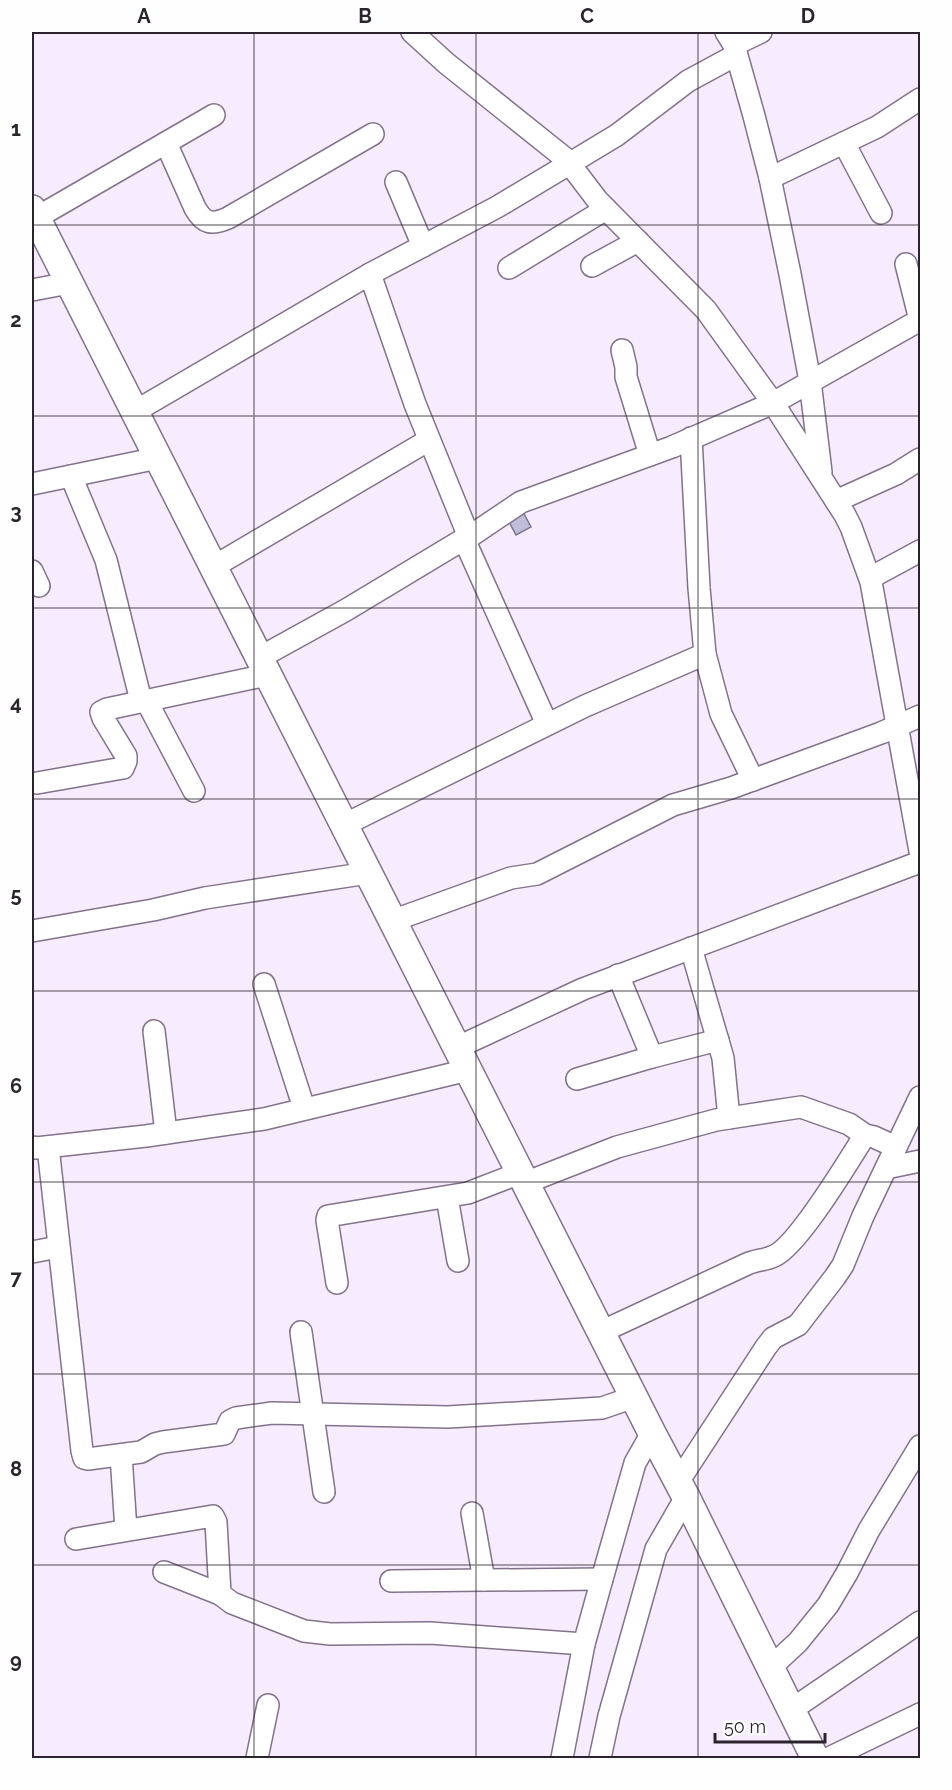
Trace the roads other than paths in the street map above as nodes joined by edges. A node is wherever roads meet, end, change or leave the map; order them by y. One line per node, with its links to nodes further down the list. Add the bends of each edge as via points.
1 (412, 32): 9 (street)
2 (761, 32): 3 (street)
3 (732, 44): 9 (street, via 617,135); 10 (street)
4 (921, 99): 8 (street)
5 (214, 115): 7 (street)
6 (373, 135): 7 (street, via 228,218 212,222 200,217)
7 (166, 142): 13 (street)
8 (844, 142): 10 (street); 14 (street)
9 (569, 164): 12 (street); 16 (street)
10 (770, 178): 25 (street)
11 (396, 182): 16 (street)
12 (606, 209): 15 (street); 19 (street)
13 (34, 213): 21 (main road)
14 (881, 213)
15 (638, 242): 18 (street); 26 (street, via 706,310)
16 (423, 246): 20 (street)
17 (906, 264): 23 (street)
18 (592, 266)
19 (509, 268)
20 (370, 274): 27 (street); 29 (street)
21 (69, 283): 22 (street); 27 (main road)
22 (32, 290)
23 (921, 320): 25 (street)
24 (622, 350): 30 (street, via 626,377)
25 (810, 381): 26 (street); 34 (street)
26 (773, 403): 28 (street); 34 (street)
27 (134, 412): 31 (main road)
28 (691, 438): 30 (street); 41 (street)
29 (429, 440): 37 (street); 39 (street)
30 (650, 455): 37 (street, via 521,502)
31 (158, 458): 33 (street); 39 (main road)
32 (921, 459): 36 (street)
33 (71, 476): 35 (street); 43 (street, via 106,560)
34 (822, 477): 36 (street)
35 (32, 484)
36 (836, 501): 40 (street, via 851,527)
37 (466, 538): 42 (street, via 346,610); 45 (street)
38 (921, 551): 40 (street)
39 (213, 567): 42 (main road)
40 (870, 578): 46 (street)
41 (705, 654): 45 (street); 47 (street, via 720,714)
42 (263, 666): 43 (street); 51 (main road)
43 (144, 700): 48 (street, via 101,712 126,756 123,768); 49 (street)
44 (921, 716): 46 (street)
45 (547, 724): 51 (street)
46 (898, 725): 47 (street); 50 (street)
47 (753, 780): 55 (street, via 673,805 537,874 511,878)
48 (37, 783)
49 (194, 791)
50 (916, 797): 52 (street)
51 (344, 825): 54 (main road)
52 (921, 851)
53 (921, 861): 57 (street)
54 (368, 873): 55 (main road); 56 (street, via 205,898)
55 (392, 921): 63 (main road)
56 (32, 931)
57 (692, 948): 58 (street); 61 (street)
58 (618, 975): 62 (street); 63 (street, via 583,989)
59 (264, 984): 66 (street)
60 (154, 1031): 68 (street)
61 (718, 1040): 62 (street); 67 (street)
62 (652, 1057): 64 (street)
63 (462, 1059): 66 (street); 73 (main road)
64 (577, 1079)
65 (921, 1097): 69 (street)
66 (304, 1108): 68 (street, via 264,1119)
67 (729, 1118): 69 (street, via 801,1107); 73 (street, via 617,1147)
68 (166, 1133): 70 (street)
69 (882, 1141): 72 (street); 80 (street, via 818,1207 788,1246 774,1256 747,1263)
70 (40, 1147): 75 (street)
71 (921, 1161): 72 (street)
72 (886, 1168): 86 (street, via 835,1277 798,1325 773,1338 766,1347)
73 (523, 1178): 74 (street); 80 (main road)
74 (447, 1197): 77 (street); 78 (street, via 328,1216)
75 (58, 1247): 76 (street); 85 (street, via 84,1458)
76 (32, 1252)
77 (458, 1261)
78 (337, 1283)
79 (301, 1332): 82 (street)
80 (601, 1332): 81 (main road)
81 (634, 1397): 82 (street, via 602,1408 448,1417); 83 (main road)
82 (313, 1414): 85 (street, via 272,1413 236,1418 224,1434 163,1442 141,1452); 87 (street)
83 (652, 1433): 86 (main road); 92 (street, via 635,1463)
84 (921, 1448): 98 (street, via 828,1605)
85 (121, 1455): 89 (street)
86 (682, 1490): 98 (main road); 104 (street, via 656,1550)
87 (324, 1492)
88 (472, 1514): 93 (street)
89 (126, 1530): 90 (street); 95 (street, via 213,1516)
90 (76, 1539)
91 (164, 1572): 95 (street)
92 (602, 1579): 93 (street); 97 (street)
93 (484, 1580): 94 (street)
94 (391, 1581)
95 (220, 1594): 97 (street, via 232,1603 304,1631 430,1633)
96 (921, 1622): 100 (street)
97 (584, 1644): 103 (street)
98 (770, 1668): 100 (main road)
99 (268, 1705): 102 (street)
100 (791, 1710): 105 (main road)
101 (921, 1714): 106 (street)
102 (257, 1758)
103 (562, 1758)
104 (600, 1758)
105 (815, 1758)
106 (829, 1758)

